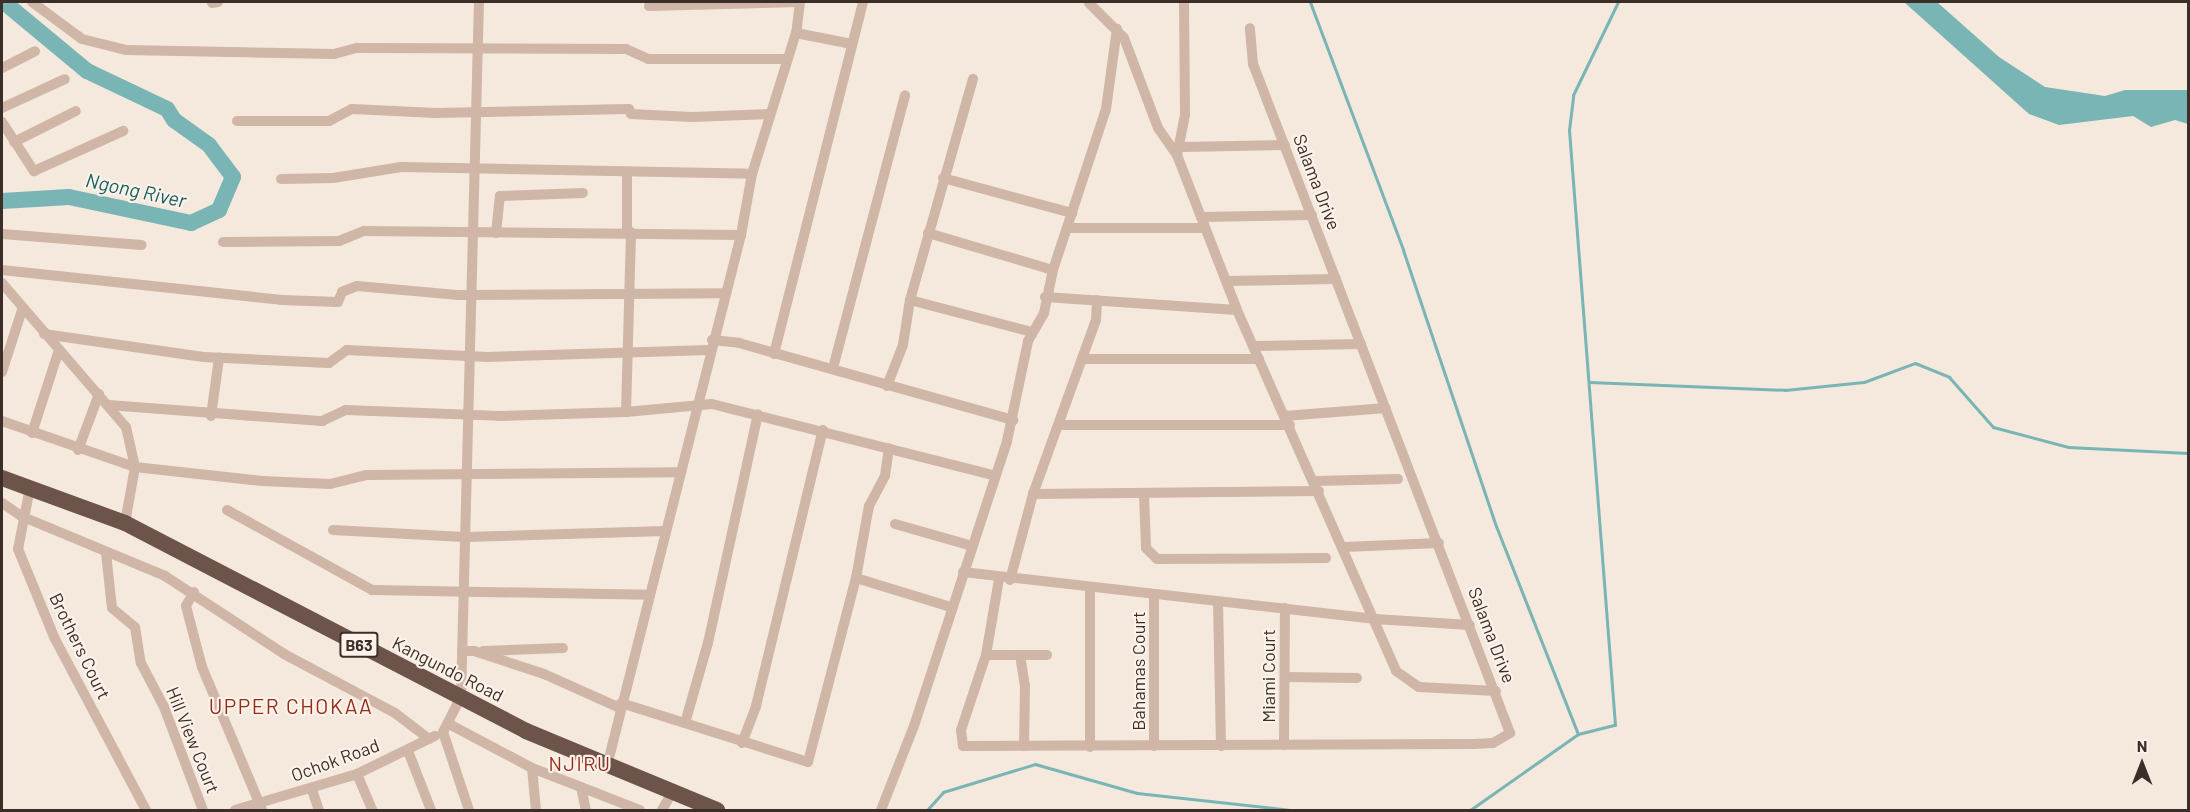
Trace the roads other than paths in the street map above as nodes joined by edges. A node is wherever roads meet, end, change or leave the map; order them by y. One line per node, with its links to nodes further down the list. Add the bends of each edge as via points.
1 (32, 2): 12 (street, via 82,39 126,50 333,54 357,48)
2 (479, 2): 12 (street)
3 (800, 2): 7 (street); 10 (street)
4 (863, 2): 11 (street)
5 (1184, 2): 28 (street)
6 (1089, 3): 9 (street)
7 (648, 6)
8 (1250, 28): 27 (street, Salama Drive, via 1253,64)
9 (1117, 29): 28 (street, via 1162,137); 35 (street, via 1106,109)
10 (796, 33): 11 (street); 14 (street)
11 (852, 44): 68 (street)
12 (478, 49): 14 (street, via 626,49 648,58); 21 (street)
13 (35, 51): 15 (street)
14 (785, 59): 22 (street)
15 (2, 68)
16 (64, 79): 19 (street)
17 (973, 80): 32 (street)
18 (905, 95): 73 (street)
19 (2, 108)
20 (76, 111): 26 (street)
21 (478, 113): 22 (street, via 629,109 631,114 692,117); 23 (street, via 345,109 329,121); 29 (street)
22 (769, 114): 31 (street)
23 (237, 121)
24 (2, 122): 26 (street)
25 (123, 131): 26 (street, via 37,171 28,167)
26 (14, 142)
27 (1285, 145): 28 (street); 36 (street, Salama Drive)
28 (1180, 151): 37 (street)
29 (474, 170): 30 (street); 33 (street, via 400,167 333,178); 41 (street)
30 (627, 172): 31 (street); 40 (street)
31 (752, 174): 45 (street)
32 (943, 178): 35 (street); 43 (street)
33 (281, 179)
34 (583, 194): 42 (street, via 500,196)
35 (1072, 213): 38 (street)
36 (1312, 215): 37 (street); 50 (street, Salama Drive)
37 (1201, 217): 39 (street)
38 (1068, 228): 39 (street); 49 (street)
39 (1205, 228): 51 (street)
40 (629, 232): 42 (street); 45 (street); 53 (street)
41 (474, 233): 42 (street); 46 (street, via 364,231 339,241); 55 (street)
42 (496, 233)
43 (928, 233): 49 (street); 57 (street)
44 (2, 234): 47 (street)
45 (741, 235): 54 (street)
46 (223, 242)
47 (142, 245)
48 (2, 270): 55 (street, via 281,300 338,302 342,292 357,286)
49 (1053, 270): 56 (street)
50 (1336, 279): 51 (street); 63 (street, Salama Drive)
51 (1227, 281): 60 (street)
52 (2, 283): 59 (street)
53 (630, 291): 54 (street); 55 (street); 67 (street)
54 (725, 293): 64 (street)
55 (472, 295): 69 (street)
56 (1045, 297): 58 (street); 61 (street, via 1044,313)
57 (910, 300): 61 (street); 75 (street, via 903,345)
58 (1097, 300): 60 (street); 71 (street)
59 (23, 307): 62 (street); 74 (street)
60 (1237, 310): 65 (street)
61 (1032, 332): 84 (street)
62 (44, 334): 66 (street); 70 (street)
63 (1361, 344): 65 (street); 79 (street, Salama Drive)
64 (711, 345): 67 (street); 68 (street, via 739,342); 78 (street)
65 (1254, 346): 72 (street)
66 (59, 350): 76 (street); 89 (street)
67 (627, 351): 69 (street); 80 (street)
68 (774, 354): 73 (street)
69 (470, 356): 70 (street, via 347,350 329,363); 83 (street)
70 (219, 358): 82 (street)
71 (1082, 359): 72 (street); 87 (street)
72 (1258, 359): 86 (street)
73 (833, 368): 75 (street)
74 (2, 372)
75 (887, 386): 84 (street)
76 (99, 394): 77 (street); 91 (street)
77 (108, 405): 82 (street); 92 (street, via 126,427)
78 (696, 405): 80 (street); 81 (street, via 712,404); 93 (street)
79 (1386, 408): 86 (street); 110 (street, Salama Drive)
80 (626, 412): 83 (street)
81 (758, 414): 88 (street); 139 (street, via 708,643)
82 (211, 416): 83 (street, via 322,422 346,410)
83 (468, 416): 94 (street)
84 (1013, 420): 95 (street)
85 (2, 421): 89 (street)
86 (1287, 421): 87 (street); 98 (street)
87 (1061, 425): 100 (street)
88 (824, 430): 90 (street); 142 (street, via 756,705)
89 (32, 433): 91 (street)
90 (890, 448): 95 (street); 116 (street, via 885,476 869,506)
91 (78, 450): 92 (street)
92 (135, 467): 94 (street, via 315,484 366,475); 105 (street)
93 (680, 472): 94 (street); 108 (street)
94 (466, 475): 109 (street)
95 (993, 476): 111 (street)
96 (2, 478): 99 (highway, Kangundo Road / B63)
97 (1398, 479): 98 (street)
98 (1317, 486): 101 (street); 112 (street)
99 (30, 489): 104 (street, Brothers Court); 105 (highway, Kangundo Road / B63)
100 (1033, 494): 101 (street); 117 (street)
101 (1144, 495): 114 (street, via 1146,548 1157,559)
102 (2, 503): 104 (street)
103 (226, 510): 119 (street, via 372,590)
104 (21, 516): 113 (street); 156 (street, Brothers Court, via 18,549 52,633)
105 (125, 523): 137 (highway, Kangundo Road / B63)
106 (895, 524): 111 (street)
107 (333, 530): 109 (street)
108 (665, 531): 109 (street); 121 (street)
109 (465, 537): 119 (street)
110 (1438, 543): 112 (street); 127 (street, Salama Drive)
111 (972, 546): 115 (street)
112 (1344, 547): 126 (street)
113 (106, 553): 120 (street, via 146,566); 157 (street, Hill View Court, via 112,608 135,627 141,663)
114 (1326, 558)
115 (963, 572): 117 (street); 124 (street)
116 (856, 578): 124 (street); 142 (street, via 808,762)
117 (1005, 580): 118 (street); 131 (street)
118 (1090, 589): 122 (street); 147 (street)
119 (463, 591): 121 (street); 129 (street)
120 (194, 592): 141 (street, via 284,654 395,713); 155 (street, via 186,606 202,667)
121 (649, 595): 138 (street)
122 (1154, 595): 123 (street); 145 (street, Bahamas Court)
123 (1218, 602): 125 (street); 146 (street)
124 (951, 607): 168 (street, via 914,726)
125 (1285, 608): 126 (street); 134 (street, Miami Court)
126 (1375, 619): 127 (street); 136 (street, via 1396,671 1409,684)
127 (1470, 625): 136 (street, Salama Drive)
128 (563, 648): 130 (street)
129 (462, 651): 130 (street); 137 (street)
130 (474, 651): 138 (street)
131 (986, 655): 132 (street); 144 (street, Salama Drive, via 961,740 968,748)
132 (1020, 655): 133 (street); 144 (street, via 1025,685)
133 (1047, 655)
134 (1285, 677): 135 (street); 143 (street, Miami Court)
135 (1357, 678)
136 (1496, 691): 143 (street, Salama Drive, via 1510,733 1493,743)
137 (461, 697): 140 (street); 149 (highway, Kangundo Road / B63)
138 (621, 706): 139 (street); 149 (street)
139 (685, 723): 142 (street)
140 (446, 728): 141 (street, Ochok Road); 150 (street); 162 (street)
141 (429, 739): 148 (street, Ochok Road)
142 (742, 743)
143 (1284, 745): 146 (street, Salama Drive)
144 (1024, 746): 147 (street, Salama Drive)
145 (1154, 746): 146 (street, Salama Drive); 147 (street, Salama Drive)
146 (1221, 746)
147 (1090, 747)
148 (408, 751): 151 (street, Ochok Road); 161 (street)
149 (607, 766): 154 (highway, Kangundo Road / B63)
150 (532, 768): 152 (street); 163 (street)
151 (357, 774): 153 (street, Ochok Road); 160 (street)
152 (581, 787): 164 (street); 165 (street)
153 (312, 790): 155 (street, Ochok Road); 159 (street)
154 (672, 793): 166 (street); 167 (highway, Kangundo Road / B63)
155 (260, 807): 158 (street, Ochok Road)
156 (146, 810)
157 (204, 810)
158 (235, 810)
159 (320, 810)
160 (372, 810)
161 (431, 810)
162 (469, 810)
163 (536, 810)
164 (586, 810)
165 (640, 810)
166 (662, 810)
167 (713, 810)
168 (881, 810)

